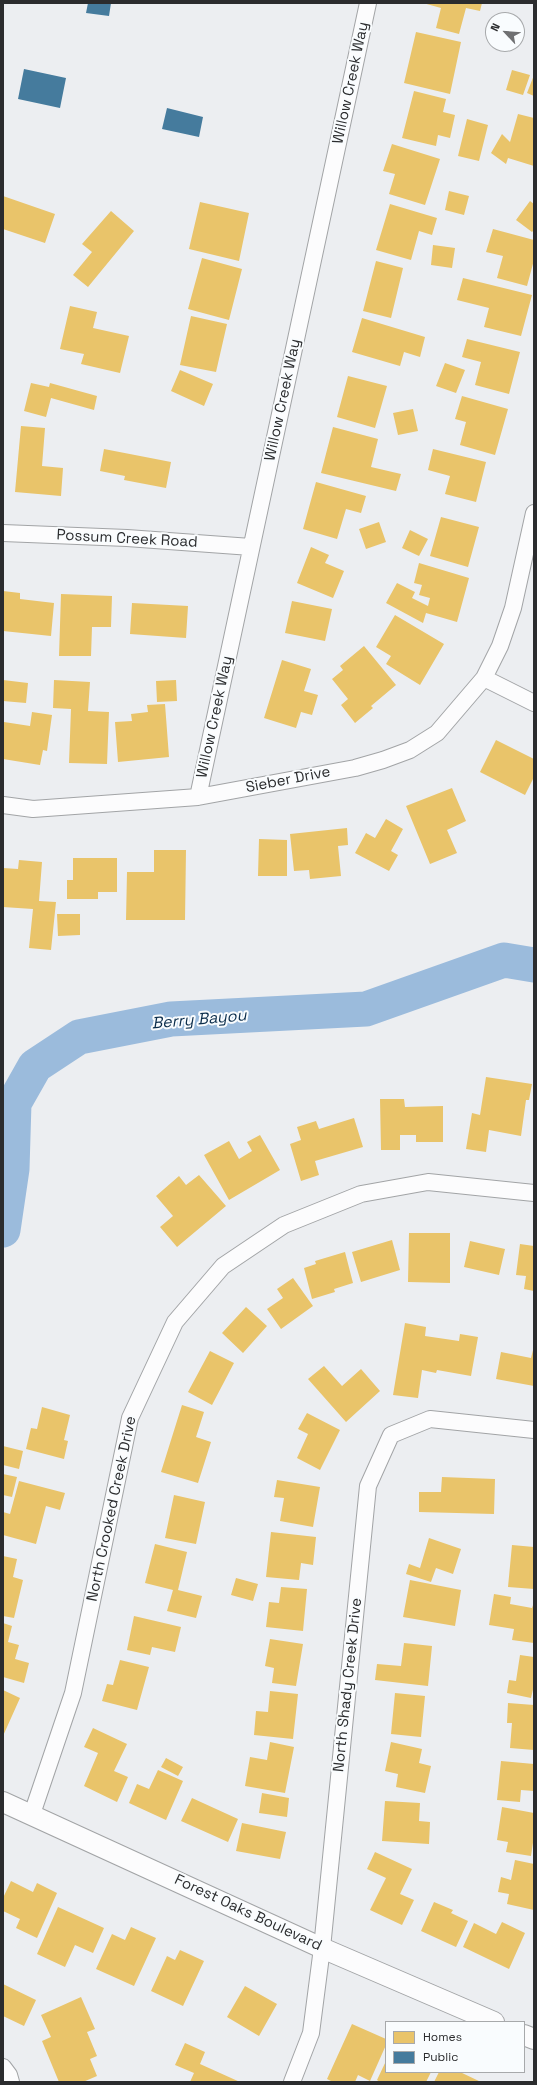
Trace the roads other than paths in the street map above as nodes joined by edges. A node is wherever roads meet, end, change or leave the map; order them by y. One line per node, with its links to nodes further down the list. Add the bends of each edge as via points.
1 (368, 3): 4 (street, Willow Creek Way)
2 (534, 513): 5 (street, Sieber Drive, via 513,608 500,646)
3 (3, 533): 4 (street, Possum Creek Road)
4 (251, 547): 7 (street, Willow Creek Way)
5 (484, 678): 6 (street); 7 (street, Sieber Drive, via 437,733 410,750 354,768)
6 (534, 703)
7 (198, 797): 8 (street, Sieber Drive, via 33,809)
8 (3, 805)
9 (534, 1193): 12 (street, North Crooked Creek Drive, via 428,1182 361,1194 284,1225 223,1266 175,1322 130,1418 73,1693)
10 (534, 1430): 13 (street, North Shady Creek Drive, via 430,1419 391,1435 368,1486)
11 (3, 1802): 12 (street, Forest Oaks Boulevard)
12 (32, 1814): 13 (street, Forest Oaks Boulevard)
13 (322, 1948): 14 (street, Forest Oaks Boulevard); 17 (street, North Shady Creek Drive, via 310,2033)
14 (492, 2021)
15 (3, 2067): 16 (street)
16 (11, 2082)
17 (292, 2082)

